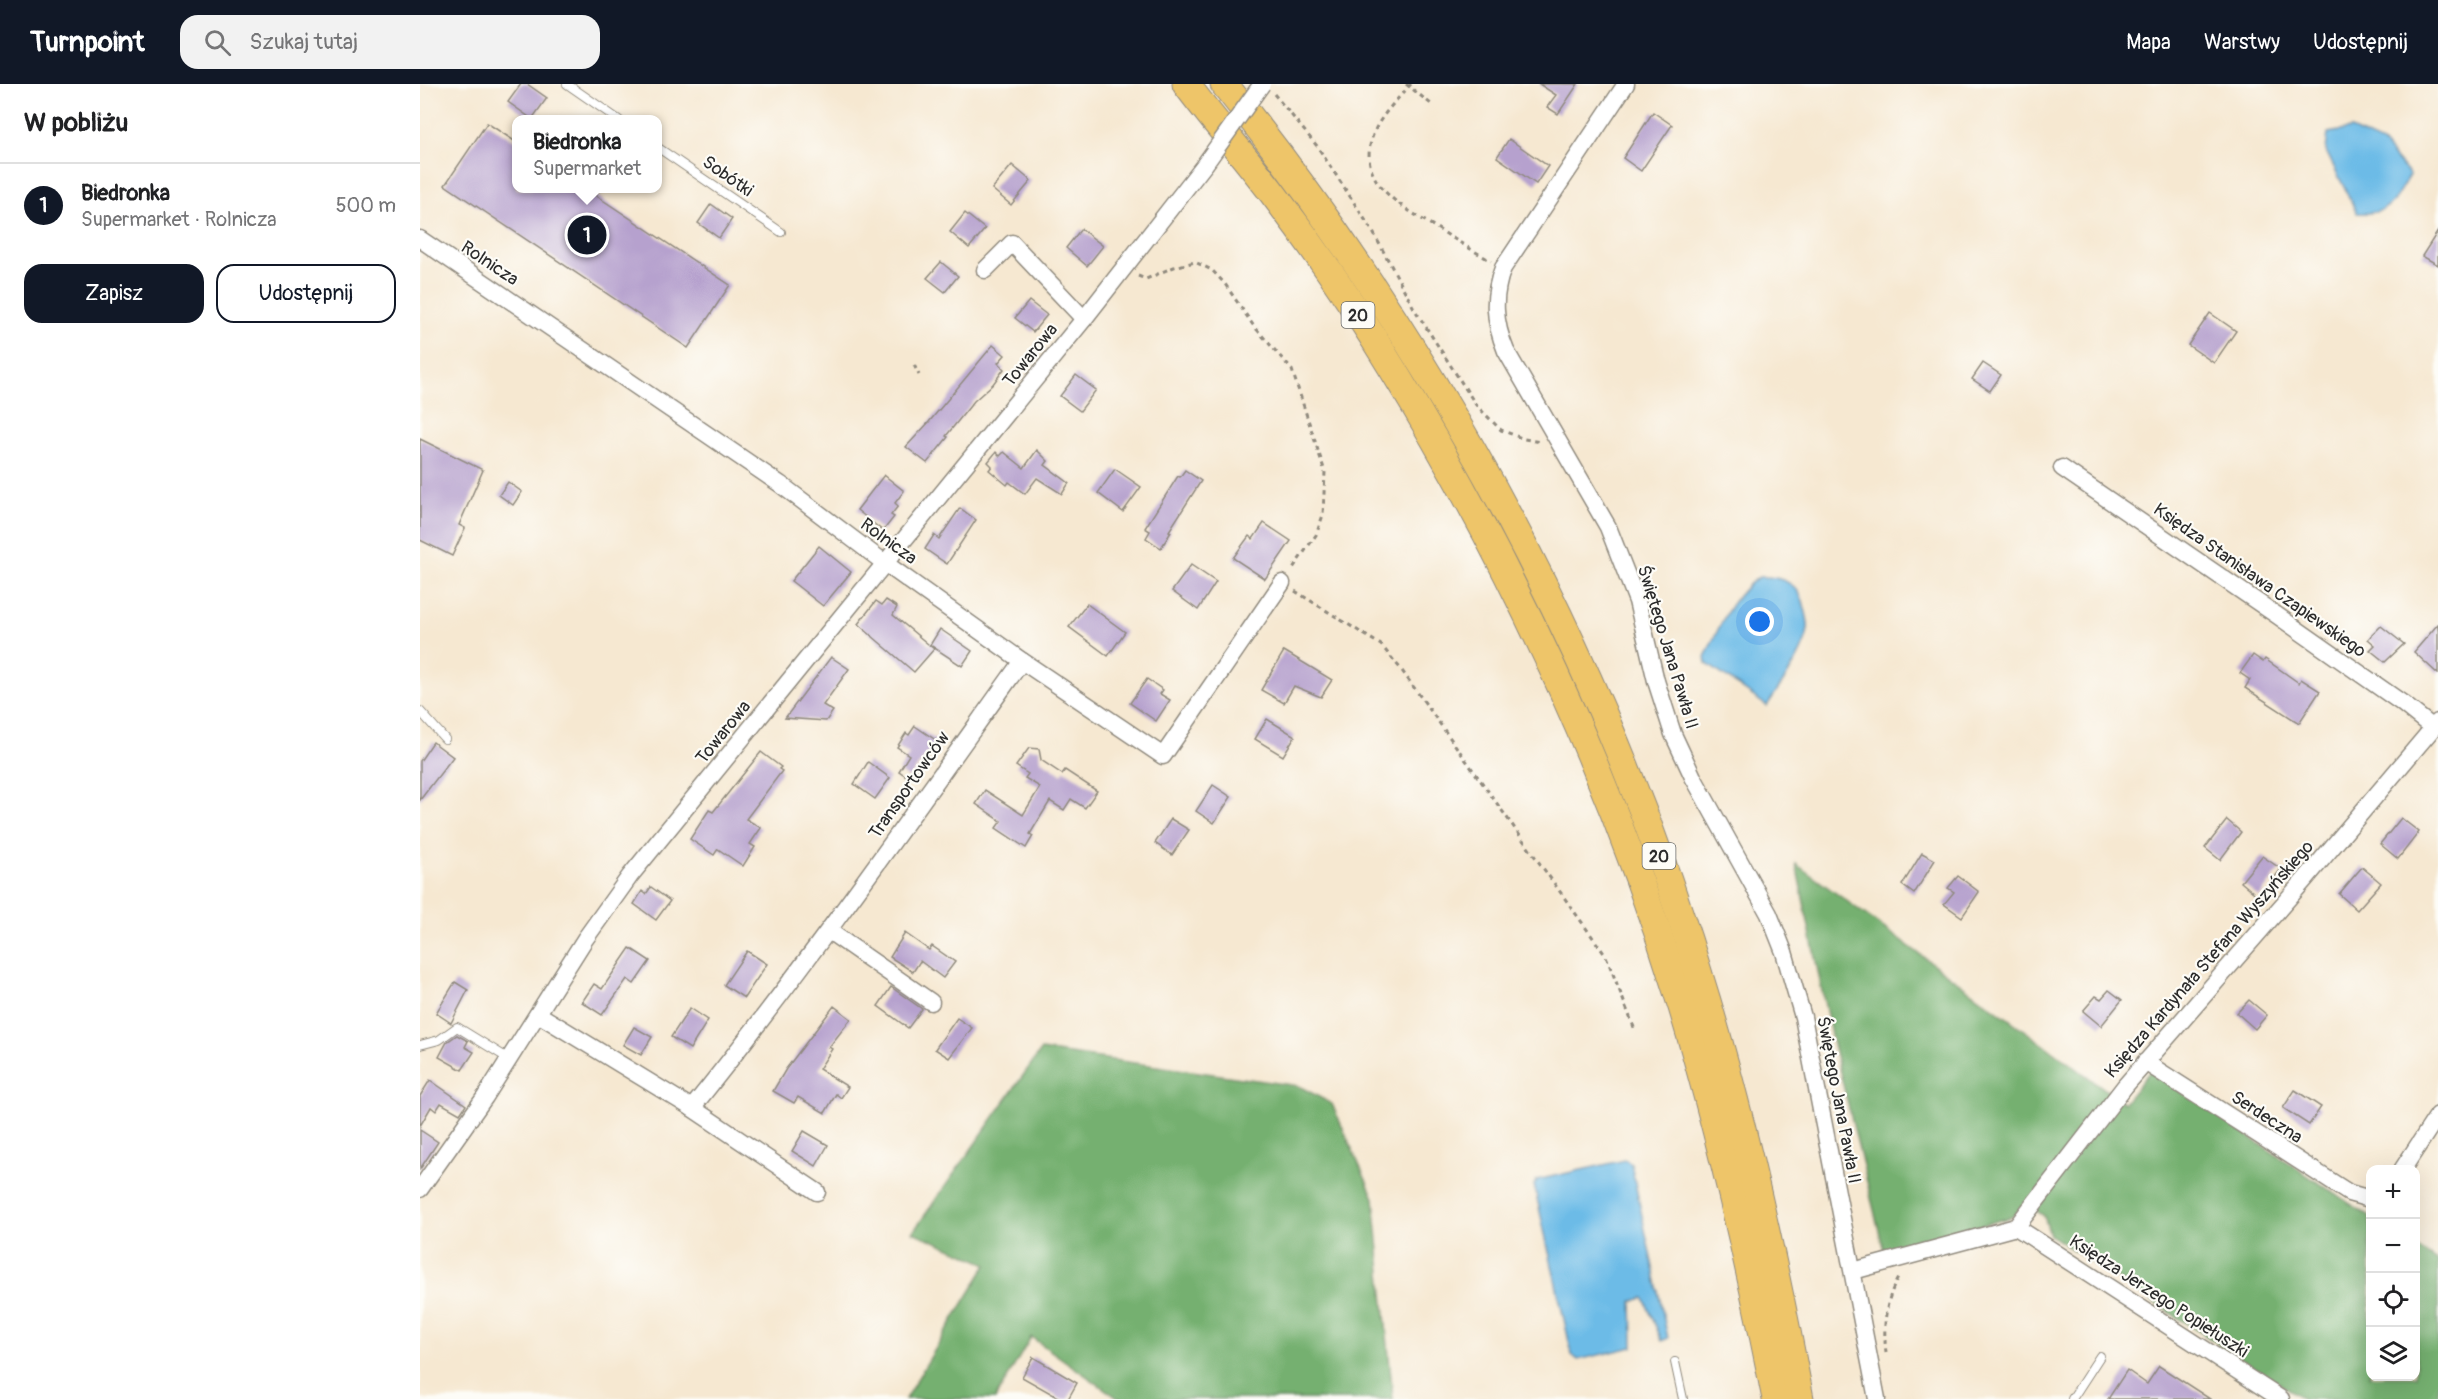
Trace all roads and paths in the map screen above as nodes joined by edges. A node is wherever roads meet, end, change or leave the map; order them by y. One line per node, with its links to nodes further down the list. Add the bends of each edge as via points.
1 (567, 84): 10 (lane)
2 (1168, 84): 7 (main road, via 1174,90)
3 (1224, 84): 49 (main road, 20, via 1333,229 1414,351 1520,541 1594,695 1669,884 1707,999 1759,1195)
4 (1262, 84): 14 (street, Towarowa, bridge)
5 (1626, 84): 15 (street, Świętego Jana Pawła II)
6 (1408, 85): 9 (path); 15 (path, via 1385,114 1372,139 1371,164 1381,188 1401,207)
7 (1190, 89): 48 (main road, 20, via 1277,198 1391,366 1492,542 1570,706 1606,790 1682,1007 1734,1201)
8 (1282, 104): 20 (path, via 1344,187 1476,405 1501,430 1524,439)
9 (1431, 104)
10 (612, 115)
11 (662, 150): 12 (lane, Sobótki)
12 (781, 232)
13 (420, 239): 22 (street, Rolnicza, via 780,484)
14 (1127, 266): 17 (street, Towarowa); 23 (path, via 1146,279 1195,262 1212,270 1293,370 1324,472 1323,515 1316,535)
15 (1503, 268): 20 (street, Świętego Jana Pawła II, via 1494,298 1500,336)
16 (985, 270): 17 (street, Towarowa, via 1012,243)
17 (1084, 320): 22 (street, Towarowa)
18 (914, 365): 19 (path)
19 (919, 375)
20 (1561, 445): 43 (street, Świętego Jana Pawła II, via 1608,527 1626,569 1673,734 1769,914 1785,952 1803,1017)
21 (2062, 468): 26 (street, Księdza Stanisława Czapiewskiego)
22 (886, 564): 24 (street, Rolnicza); 30 (street, Towarowa, via 630,876)
23 (1282, 583): 24 (street, Rolnicza, via 1163,756); 31 (path, via 1381,645 1400,668 1606,956)
24 (1022, 661): 28 (street, Transportowców)
25 (420, 711): 27 (lane)
26 (2435, 725): 34 (street, Księdza Kardynała Stefana Wyszyńskiego)
27 (445, 739)
28 (829, 931): 29 (street); 35 (street, Transportowców)
29 (931, 1002)
30 (538, 1014): 33 (street, Towarowa); 35 (street)
31 (1635, 1030)
32 (420, 1045): 33 (lane, via 439,1040 457,1027)
33 (509, 1059): 38 (street, Towarowa)
34 (2145, 1062): 40 (street, Serdeczna, via 2349,1193); 41 (street, Księdza Kardynała Stefana Wyszyńskiego)
35 (692, 1108): 39 (street)
36 (2438, 1114): 37 (street)
37 (2405, 1165)
38 (420, 1189)
39 (818, 1192)
40 (2366, 1198)
41 (2016, 1227): 43 (street); 52 (street, Księdza Jerzego Popiełuszki)
42 (1903, 1270): 45 (path, via 1886,1309)
43 (1853, 1271): 50 (street, Świętego Jana Pawła II)
44 (2100, 1356): 51 (lane)
45 (1887, 1359)
46 (1675, 1362): 47 (lane)
47 (1683, 1399)
48 (1776, 1399)
49 (1800, 1399)
50 (1877, 1399)
51 (2072, 1399)
52 (2281, 1399)

